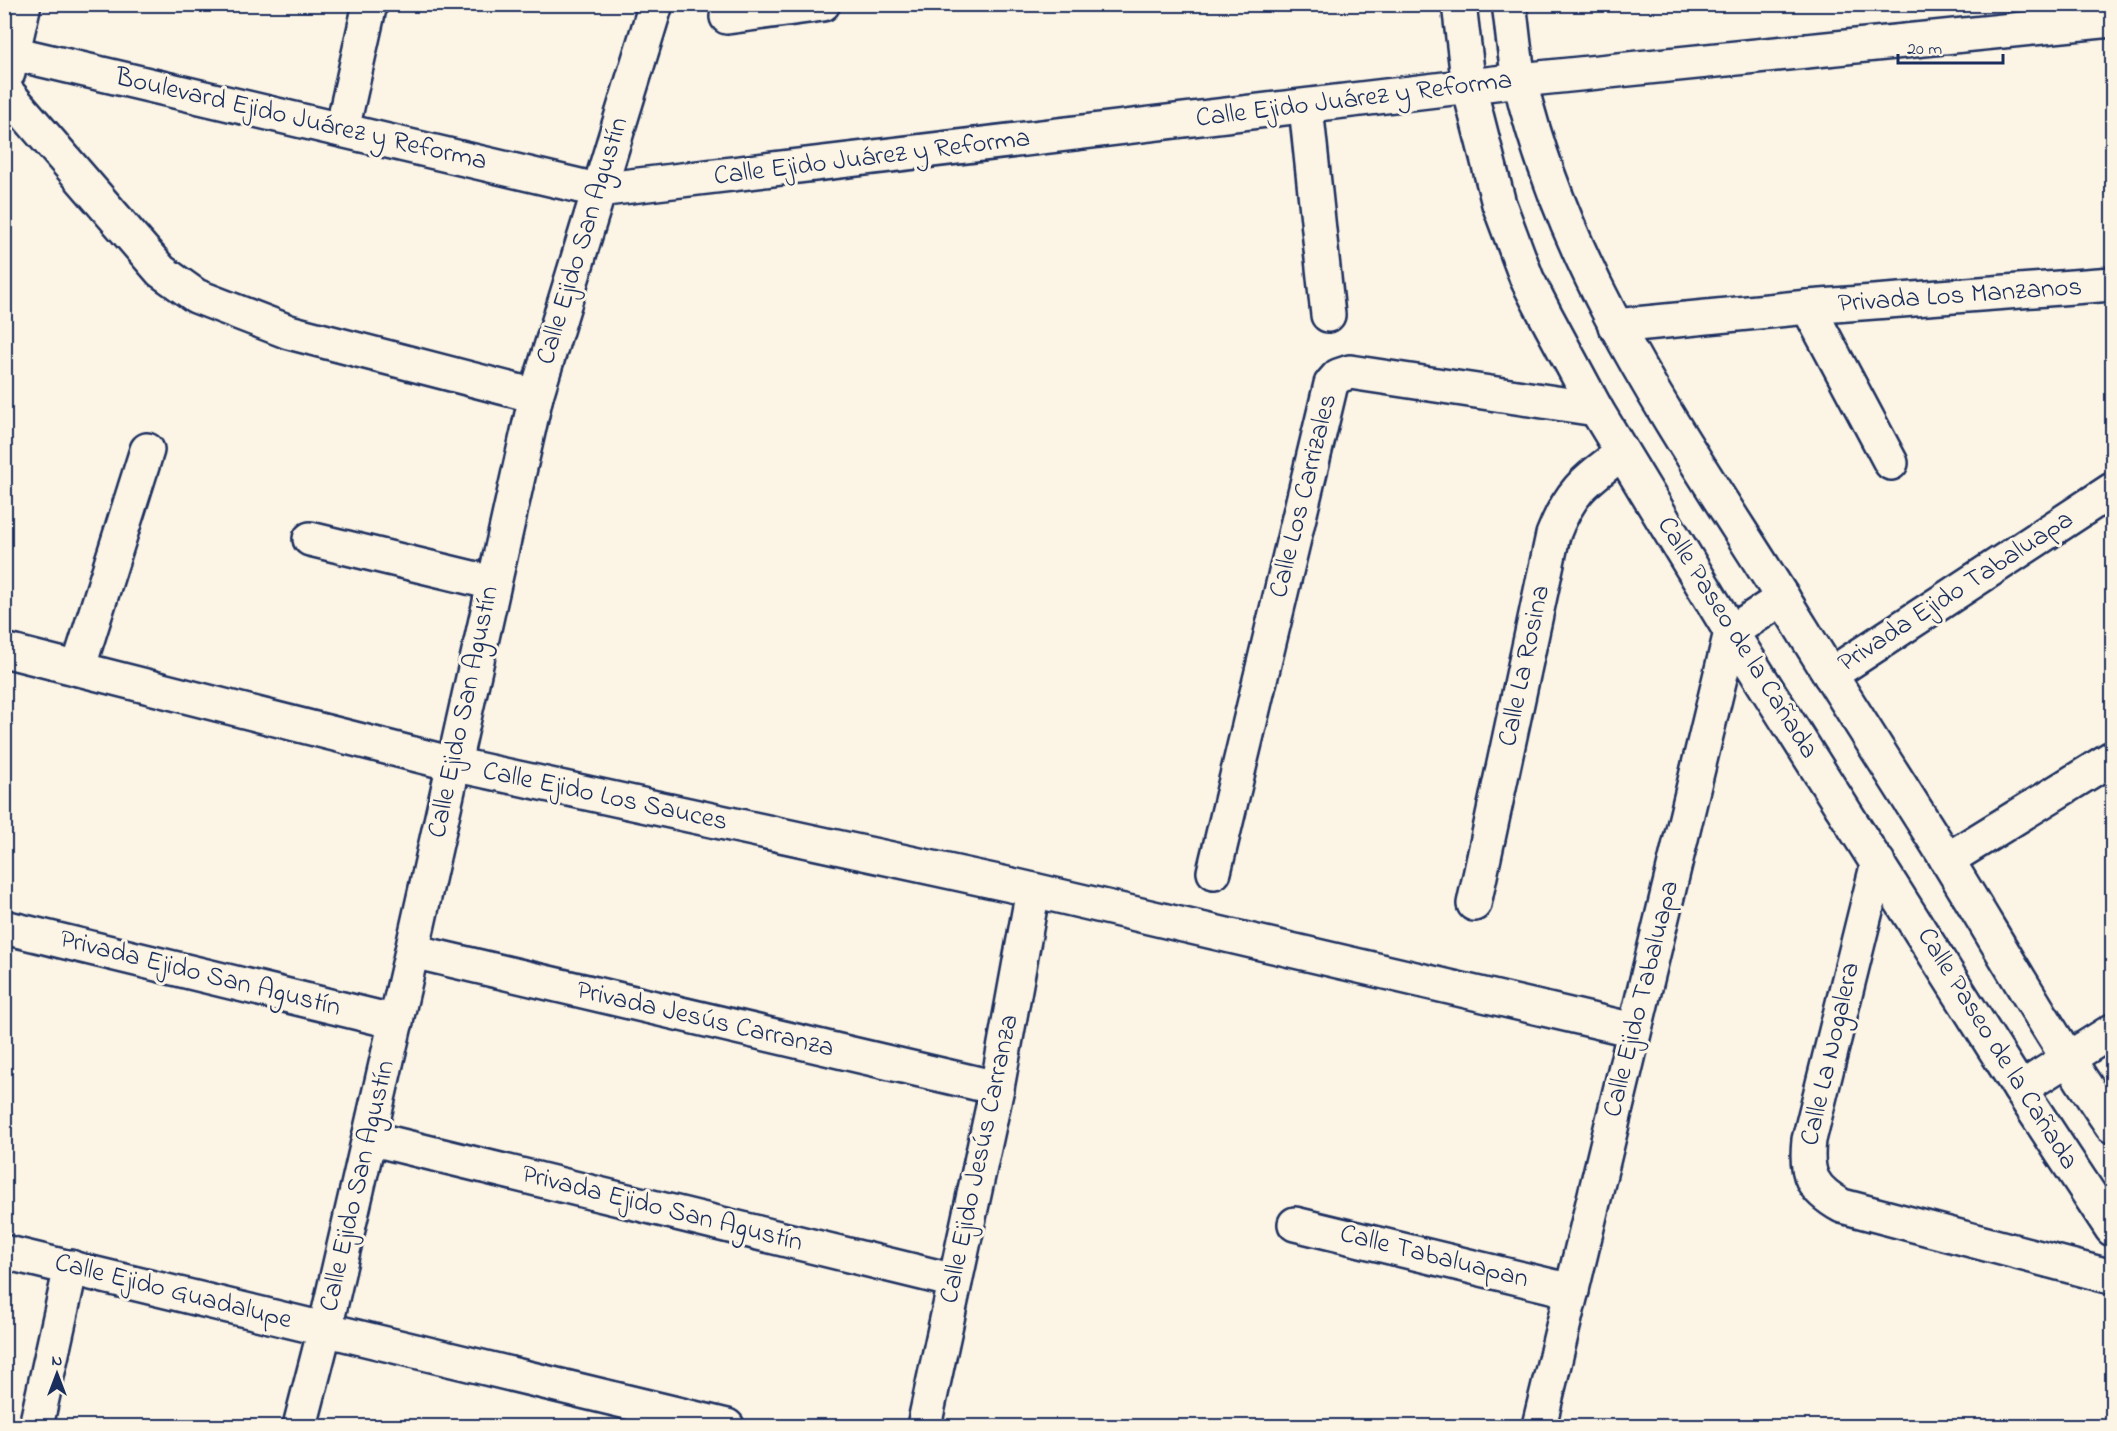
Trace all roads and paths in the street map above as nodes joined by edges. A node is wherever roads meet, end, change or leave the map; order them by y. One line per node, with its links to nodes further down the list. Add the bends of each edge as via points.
1 (24, 4): 9 (street)
2 (370, 4): 14 (street)
3 (656, 4): 15 (street, Calle Ejido San Agustín)
4 (823, 4): 7 (street)
5 (1459, 4): 11 (street, Calle Paseo de la Cañada)
6 (1509, 4): 10 (street, Calle Paseo de la Cañada)
7 (727, 16)
8 (2112, 20): 10 (street, Calle Ejido Juárez y Reforma)
9 (9, 52): 12 (street); 14 (street, Boulevard Ejido Juárez y Reforma)
10 (1520, 80): 11 (street, Calle Ejido Juárez y Reforma); 19 (street, Calle Paseo de la Cañada, via 1555,198)
11 (1469, 87): 13 (street, Calle Ejido Juárez y Reforma); 21 (street, Calle Paseo de la Cañada, via 1499,204 1527,279)
12 (4, 88): 20 (street, via 161,271 196,296 289,332)
13 (1306, 107): 15 (street, Calle Ejido Juárez y Reforma); 18 (street)
14 (342, 130): 15 (street, Boulevard Ejido Juárez y Reforma)
15 (597, 190): 20 (street, Calle Ejido San Agustín)
16 (2112, 284): 17 (street, Privada Los Manzanos)
17 (1808, 307): 19 (street, Privada Los Manzanos); 24 (street, Privada Los Manzanos)
18 (1328, 315)
19 (1615, 327): 28 (street, Calle Paseo de la Cañada, via 1696,464)
20 (536, 396): 27 (street, Calle Ejido San Agustín)
21 (1596, 409): 23 (street, Calle Paseo de la Cañada); 37 (street, Calle Los Carrizales, via 1350,372 1338,376 1331,384)
22 (147, 450): 31 (street)
23 (1622, 453): 29 (street, Calle Paseo de la Cañada); 39 (street, Calle La Rosina, via 1583,482 1565,506 1553,535)
24 (1891, 463)
25 (2112, 490): 32 (street, Privada Ejido Tabaluapa)
26 (310, 539): 27 (street)
27 (493, 583): 34 (street, Calle Ejido San Agustín)
28 (1783, 598): 29 (street); 32 (street, Calle Paseo de la Cañada)
29 (1731, 632): 36 (street, Calle Paseo de la Cañada); 43 (street, Calle Ejido Tabaluapa)
30 (4, 650): 31 (street, Calle Ejido Los Sauces)
31 (78, 669): 34 (street, Calle Ejido Los Sauces)
32 (1830, 675): 35 (street, Calle Paseo de la Cañada)
33 (2112, 758): 35 (street)
34 (453, 764): 38 (street, Calle Ejido Los Sauces); 41 (street, Calle Ejido San Agustín)
35 (1947, 860): 45 (street, Calle Paseo de la Cañada)
36 (1878, 862): 47 (street, Calle Paseo de la Cañada); 54 (street, Calle La Nogalera, via 1809,1140 1806,1161 1812,1179 1823,1195 1842,1206)
37 (1214, 872)
38 (1033, 890): 43 (street, Calle Ejido Los Sauces); 46 (street, Calle Ejido Jesús Carranza)
39 (1474, 904)
40 (4, 927): 42 (street, Privada Ejido San Agustín)
41 (412, 951): 42 (street, Calle Ejido San Agustín); 46 (street, Privada Jesús Carranza)
42 (396, 1022): 49 (street, Calle Ejido San Agustín)
43 (1634, 1030): 56 (street, Calle Ejido Tabaluapa)
44 (2112, 1031): 45 (street)
45 (2068, 1060): 47 (street); 48 (street, Calle Paseo de la Cañada)
46 (997, 1088): 55 (street, Calle Ejido Jesús Carranza)
47 (2020, 1089): 51 (street, Calle Paseo de la Cañada)
48 (2112, 1126)
49 (369, 1138): 55 (street, Privada Ejido San Agustín); 57 (street, Calle Ejido San Agustín)
50 (1295, 1224): 56 (street, Calle Tabaluapan)
51 (2112, 1229)
52 (4, 1251): 53 (street, Calle Ejido Guadalupe)
53 (71, 1267): 57 (street, Calle Ejido Guadalupe); 58 (street)
54 (2112, 1277)
55 (955, 1281): 61 (street, Calle Ejido Jesús Carranza)
56 (1572, 1291): 62 (street, Calle Ejido Tabaluapa)
57 (325, 1329): 59 (street, Calle Ejido San Agustín); 60 (street, Calle Ejido Guadalupe)
58 (36, 1426)
59 (300, 1426)
60 (727, 1426)
61 (924, 1426)
62 (1539, 1426)

